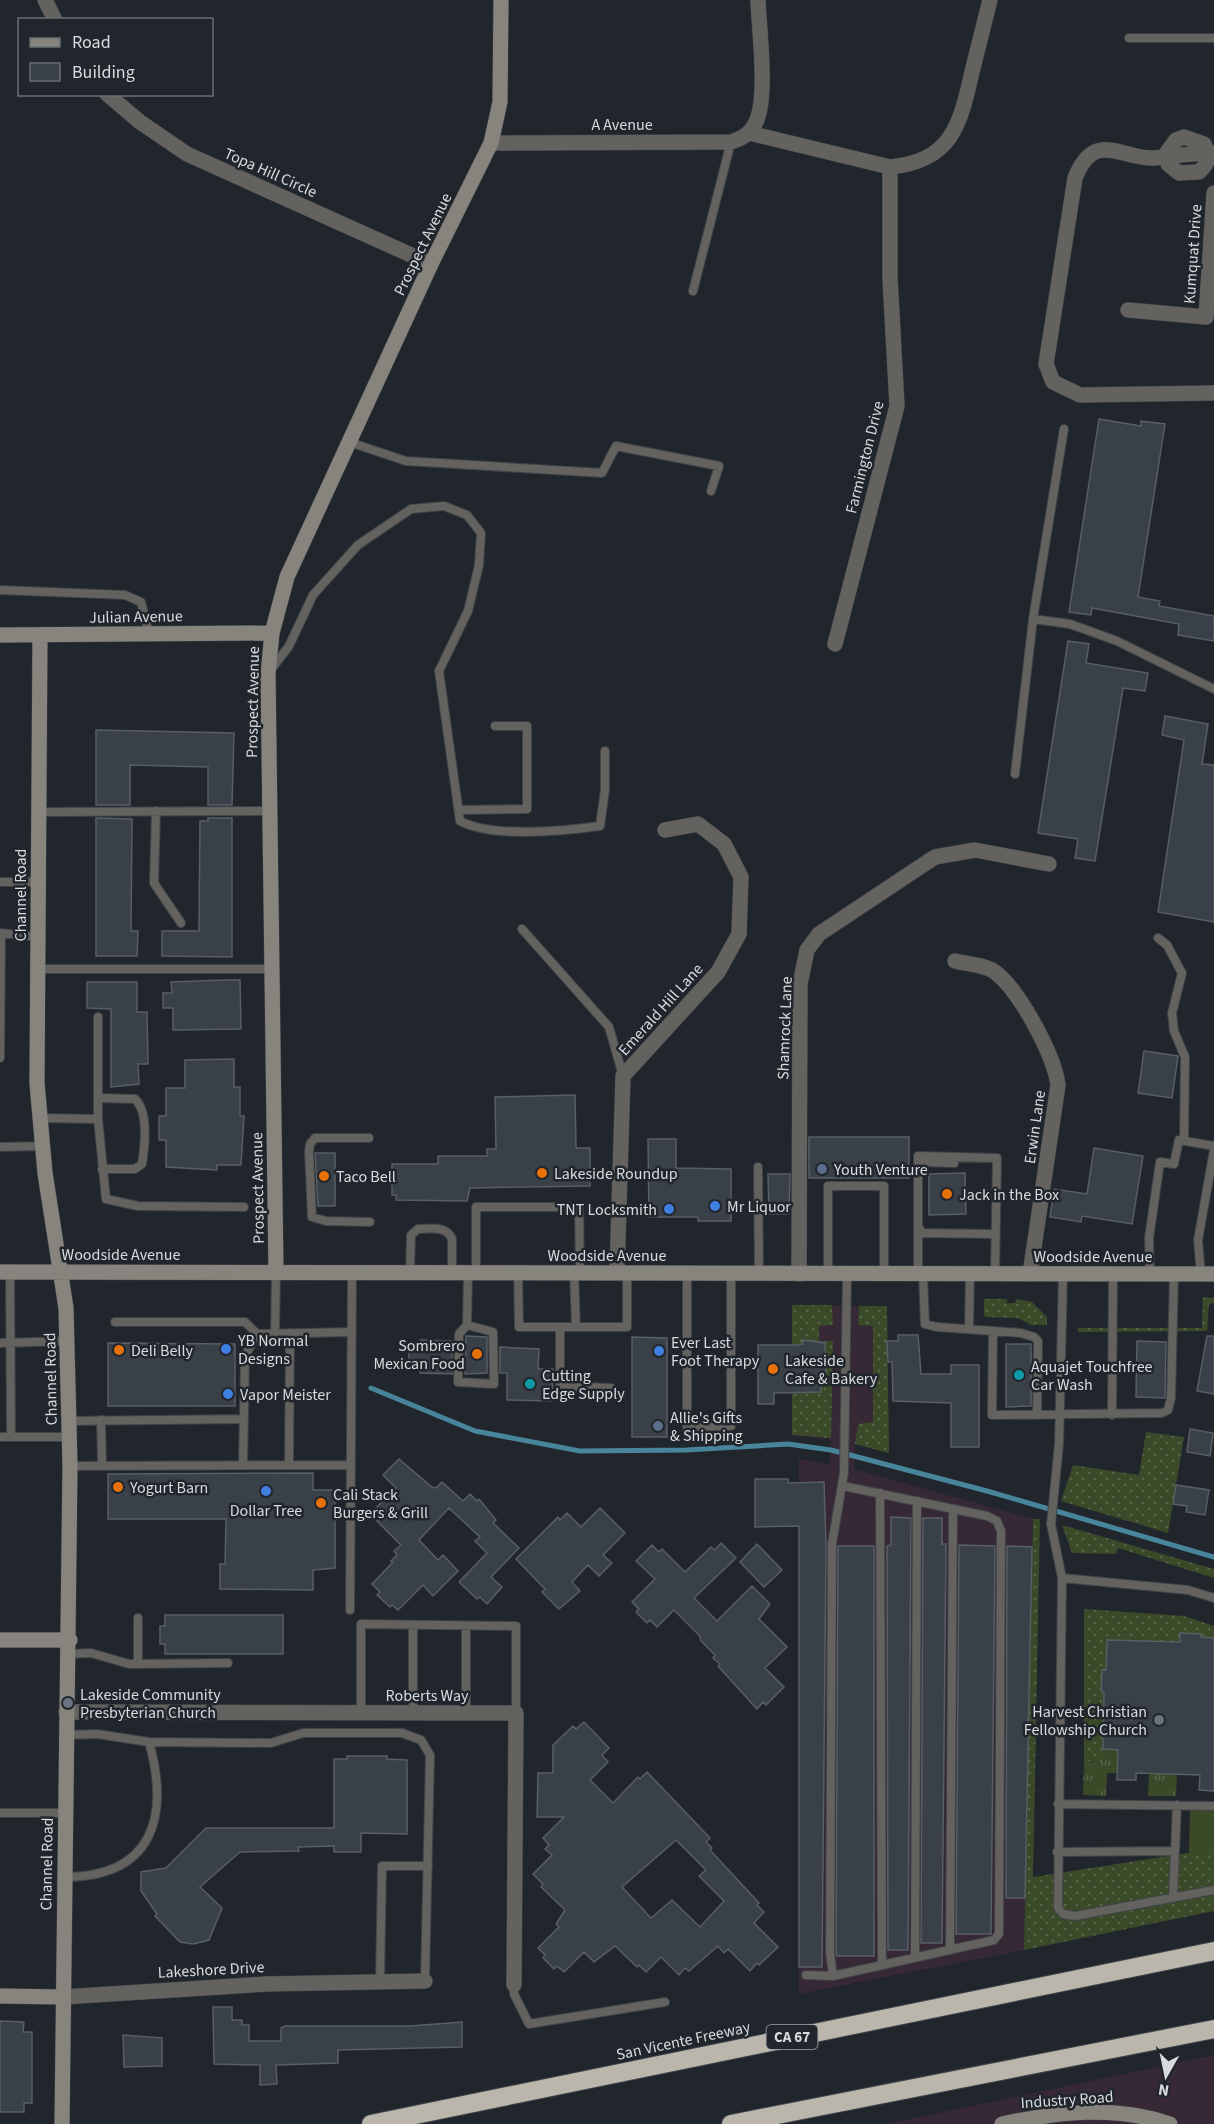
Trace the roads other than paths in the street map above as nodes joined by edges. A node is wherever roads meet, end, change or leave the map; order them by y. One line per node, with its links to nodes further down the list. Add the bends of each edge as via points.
1 (45, 0): 5 (street)
2 (501, 0): 11 (street, Prospect Avenue, via 500,102)
3 (758, 0): 9 (street, via 760,111)
4 (990, 0): 14 (street, via 956,129 932,154 912,164)
5 (54, 18)
6 (1129, 38): 7 (lane)
7 (1214, 38)
8 (109, 96): 16 (street, Topa Hill Circle, via 187,154)
9 (749, 133): 10 (street, A Avenue); 14 (street)
10 (731, 142): 11 (street, A Avenue); 17 (lane)
11 (491, 144): 16 (street, Prospect Avenue)
12 (1211, 153): 13 (street); 13 (street, via 1204,144 1184,137 1176,140); 13 (street, via 1208,164 1193,174 1179,174)
13 (1165, 155): 19 (street, via 1152,158 1108,149 1096,152 1080,167 1075,178 1046,364 1053,382 1080,395)
14 (890, 167): 29 (street, Farmington Drive, via 890,278 897,406)
15 (1214, 193): 18 (street, Kumquat Drive, via 1206,317)
16 (431, 264): 21 (street, Prospect Avenue)
17 (693, 291)
18 (1128, 310)
19 (1214, 393)
20 (1064, 429): 24 (lane)
21 (349, 442): 22 (lane, via 406,461 602,473 616,446 719,466); 26 (street, Prospect Avenue, via 287,577)
22 (711, 491)
23 (0, 590): 25 (lane, via 125,595 141,602)
24 (1033, 619): 31 (lane, via 1070,624 1117,640); 34 (lane)
25 (149, 633): 26 (street, Julian Avenue); 28 (street, Julian Avenue)
26 (272, 633): 30 (street, Prospect Avenue)
27 (0, 635): 28 (street, Julian Avenue)
28 (40, 635): 38 (street, Channel Road)
29 (836, 644)
30 (268, 674): 35 (lane, via 289,646 313,595 358,545 411,509 444,506 467,515 481,533 479,565 468,611 439,671); 37 (street, Prospect Avenue)
31 (1214, 689)
32 (495, 726): 35 (lane, via 527,726 527,809)
33 (605, 751): 35 (lane, via 600,826 564,831 476,829 460,820)
34 (1015, 774)
35 (459, 810)
36 (156, 811): 37 (lane); 38 (lane); 43 (lane, via 154,883)
37 (270, 811): 50 (street, Prospect Avenue)
38 (39, 812): 42 (street, Channel Road)
39 (665, 830): 53 (street, Emerald Hill Lane, via 698,824 724,844 741,877 739,934 718,972)
40 (1049, 864): 81 (street, Shamrock Lane, via 975,850 935,857 819,934 807,950 800,984)
41 (0, 882): 42 (lane)
42 (38, 882): 46 (street, Channel Road)
43 (180, 923)
44 (522, 929): 53 (lane, via 609,1027)
45 (1, 933): 46 (lane); 52 (lane)
46 (38, 937): 49 (street, Channel Road)
47 (1158, 938): 58 (lane, via 1167,945 1182,973 1172,1013 1174,1031 1185,1057)
48 (955, 961): 88 (street, Erwin Lane, via 994,971 1036,1025 1055,1066 1058,1085)
49 (38, 969): 50 (lane); 55 (street, Channel Road)
50 (272, 969): 70 (street, Prospect Avenue)
51 (98, 1017): 54 (lane)
52 (0, 1058)
53 (623, 1076): 76 (street, Emerald Hill Lane)
54 (98, 1098): 56 (lane); 63 (lane, via 135,1098 143,1115 142,1164 135,1169)
55 (40, 1118): 56 (lane); 59 (street, Channel Road)
56 (98, 1119): 63 (lane)
57 (369, 1138): 65 (lane, via 315,1138 309,1152 312,1217)
58 (1184, 1141): 61 (lane); 91 (lane, via 1179,1140 1174,1164 1160,1162 1149,1238)
59 (43, 1146): 60 (lane); 69 (street, Channel Road)
60 (0, 1147)
61 (1214, 1148): 93 (lane, via 1198,1240)
62 (758, 1167): 80 (lane)
63 (102, 1169): 64 (lane, via 106,1199 138,1206)
64 (244, 1207)
65 (370, 1222)
66 (918, 1233): 67 (lane); 67 (lane, via 918,1156 997,1158); 85 (lane)
67 (996, 1234): 87 (lane)
68 (5, 1272): 69 (street, Woodside Avenue); 106 (lane)
69 (61, 1272): 70 (street, Woodside Avenue); 104 (street, Channel Road)
70 (276, 1272): 71 (street, Woodside Avenue); 103 (lane)
71 (352, 1272): 72 (street, Woodside Avenue); 100 (lane)
72 (410, 1272): 73 (street, Woodside Avenue); 73 (lane, via 411,1235 418,1229 440,1229 446,1230 452,1239)
73 (452, 1272): 74 (street, Woodside Avenue)
74 (472, 1272): 75 (street, Woodside Avenue); 77 (lane, via 476,1207 579,1207); 95 (lane)
75 (518, 1272): 77 (street, Woodside Avenue); 96 (lane, via 519,1327)
76 (622, 1272): 77 (street, Woodside Avenue); 78 (street, Woodside Avenue); 97 (lane, via 627,1327)
77 (577, 1273): 97 (lane)
78 (687, 1273): 79 (street, Woodside Avenue); 79 (lane, via 687,1428 731,1426)
79 (731, 1273): 80 (street, Woodside Avenue)
80 (759, 1274): 81 (street, Woodside Avenue)
81 (799, 1274): 82 (street, Woodside Avenue)
82 (828, 1274): 83 (street, Woodside Avenue); 84 (lane, via 828,1186 884,1186)
83 (847, 1274): 84 (street, Woodside Avenue); 122 (lane)
84 (884, 1274): 85 (street, Woodside Avenue)
85 (921, 1274): 86 (street, Woodside Avenue); 98 (lane, via 925,1324)
86 (970, 1274): 87 (street, Woodside Avenue); 98 (lane)
87 (995, 1274): 88 (street, Woodside Avenue)
88 (1030, 1274): 89 (street, Woodside Avenue)
89 (1063, 1274): 90 (street, Woodside Avenue); 109 (lane)
90 (1113, 1274): 91 (street, Woodside Avenue); 110 (lane)
91 (1150, 1274): 92 (street, Woodside Avenue)
92 (1174, 1274): 93 (street, Woodside Avenue); 110 (lane, via 1171,1398 1167,1410 1155,1415)
93 (1207, 1274)
94 (115, 1322): 102 (lane, via 245,1322)
95 (467, 1325): 95 (lane, via 459,1334 458,1382 494,1384 494,1332)
96 (560, 1327): 97 (lane); 107 (lane, via 560,1386)
97 (576, 1327)
98 (969, 1329): 99 (lane)
99 (993, 1331): 108 (lane, via 1021,1333 1038,1341); 108 (lane, via 992,1415)
100 (352, 1332): 101 (lane); 120 (lane)
101 (290, 1333): 103 (lane); 119 (lane)
102 (257, 1334): 103 (lane); 111 (lane, via 245,1356)
103 (276, 1334)
104 (68, 1341): 106 (lane); 113 (street, Channel Road)
105 (0, 1343): 106 (lane)
106 (11, 1343): 115 (lane)
107 (611, 1388)
108 (1037, 1414): 109 (lane)
109 (1059, 1414): 110 (lane); 126 (lane, via 1051,1524)
110 (1112, 1415)
111 (244, 1419): 112 (lane); 118 (lane)
112 (101, 1420): 113 (lane); 117 (lane)
113 (69, 1421): 116 (street, Channel Road)
114 (0, 1437): 115 (lane)
115 (11, 1437): 116 (lane)
116 (69, 1437): 121 (street, Channel Road)
117 (102, 1465): 118 (lane); 121 (lane)
118 (243, 1465): 119 (lane)
119 (289, 1465): 120 (lane)
120 (351, 1465): 128 (lane)
121 (70, 1466): 133 (street, Channel Road)
122 (843, 1486): 123 (lane); 159 (lane, via 832,1544)
123 (880, 1493): 124 (lane); 157 (lane)
124 (917, 1501): 125 (lane); 156 (lane)
125 (953, 1509): 154 (lane); 154 (lane, via 987,1516 997,1521 1001,1531 999,1935 994,1940)
126 (1062, 1578): 127 (lane, via 1188,1590); 143 (lane)
127 (1214, 1598)
128 (350, 1610)
129 (138, 1618): 135 (lane)
130 (413, 1625): 131 (lane); 137 (lane, via 361,1624); 138 (lane)
131 (466, 1626): 139 (lane); 140 (lane, via 516,1626)
132 (0, 1640): 133 (street)
133 (69, 1647): 135 (lane); 136 (street, Channel Road)
134 (228, 1663): 135 (lane)
135 (138, 1664)
136 (66, 1712): 137 (street, Roberts Way); 141 (street, Channel Road)
137 (362, 1713): 138 (street, Roberts Way)
138 (413, 1713): 139 (street, Roberts Way)
139 (466, 1713): 140 (street, Roberts Way)
140 (516, 1713): 162 (street)
141 (66, 1735): 142 (lane, via 97,1734); 147 (street, Channel Road)
142 (149, 1742): 150 (lane, via 271,1743 303,1733 402,1733 421,1740 430,1755); 151 (lane, via 158,1805 144,1844 112,1870)
143 (1058, 1804): 144 (lane); 149 (lane)
144 (1177, 1805): 145 (lane); 148 (lane)
145 (1214, 1806)
146 (0, 1813): 147 (lane)
147 (65, 1813): 151 (street, Channel Road)
148 (1175, 1851): 149 (lane); 153 (lane)
149 (1058, 1852): 153 (lane, via 1057,1902 1062,1914 1075,1916)
150 (428, 1866): 160 (lane, via 382,1866); 161 (lane)
151 (64, 1877): 164 (street, Channel Road)
152 (1214, 1890): 153 (lane)
153 (1173, 1898)
154 (950, 1950): 156 (lane)
155 (1214, 1951): 169 (highway, San Vicente Freeway / CA 67)
156 (915, 1958): 157 (lane)
157 (882, 1965): 159 (lane)
158 (806, 1975): 159 (lane)
159 (833, 1976)
160 (380, 1981): 161 (street, Lakeshore Drive); 164 (street, Lakeshore Drive)
161 (425, 1981)
162 (514, 1985): 165 (lane, via 514,1994 529,2024)
163 (0, 1996): 164 (street, Lakeshore Drive)
164 (63, 1996): 168 (street, Channel Road)
165 (664, 2002)
166 (1214, 2030): 170 (highway)
167 (1009, 2123): 171 (street, Industry Road, via 1108,2111)
168 (62, 2124)
169 (371, 2124)
170 (731, 2124)
171 (1170, 2124)

